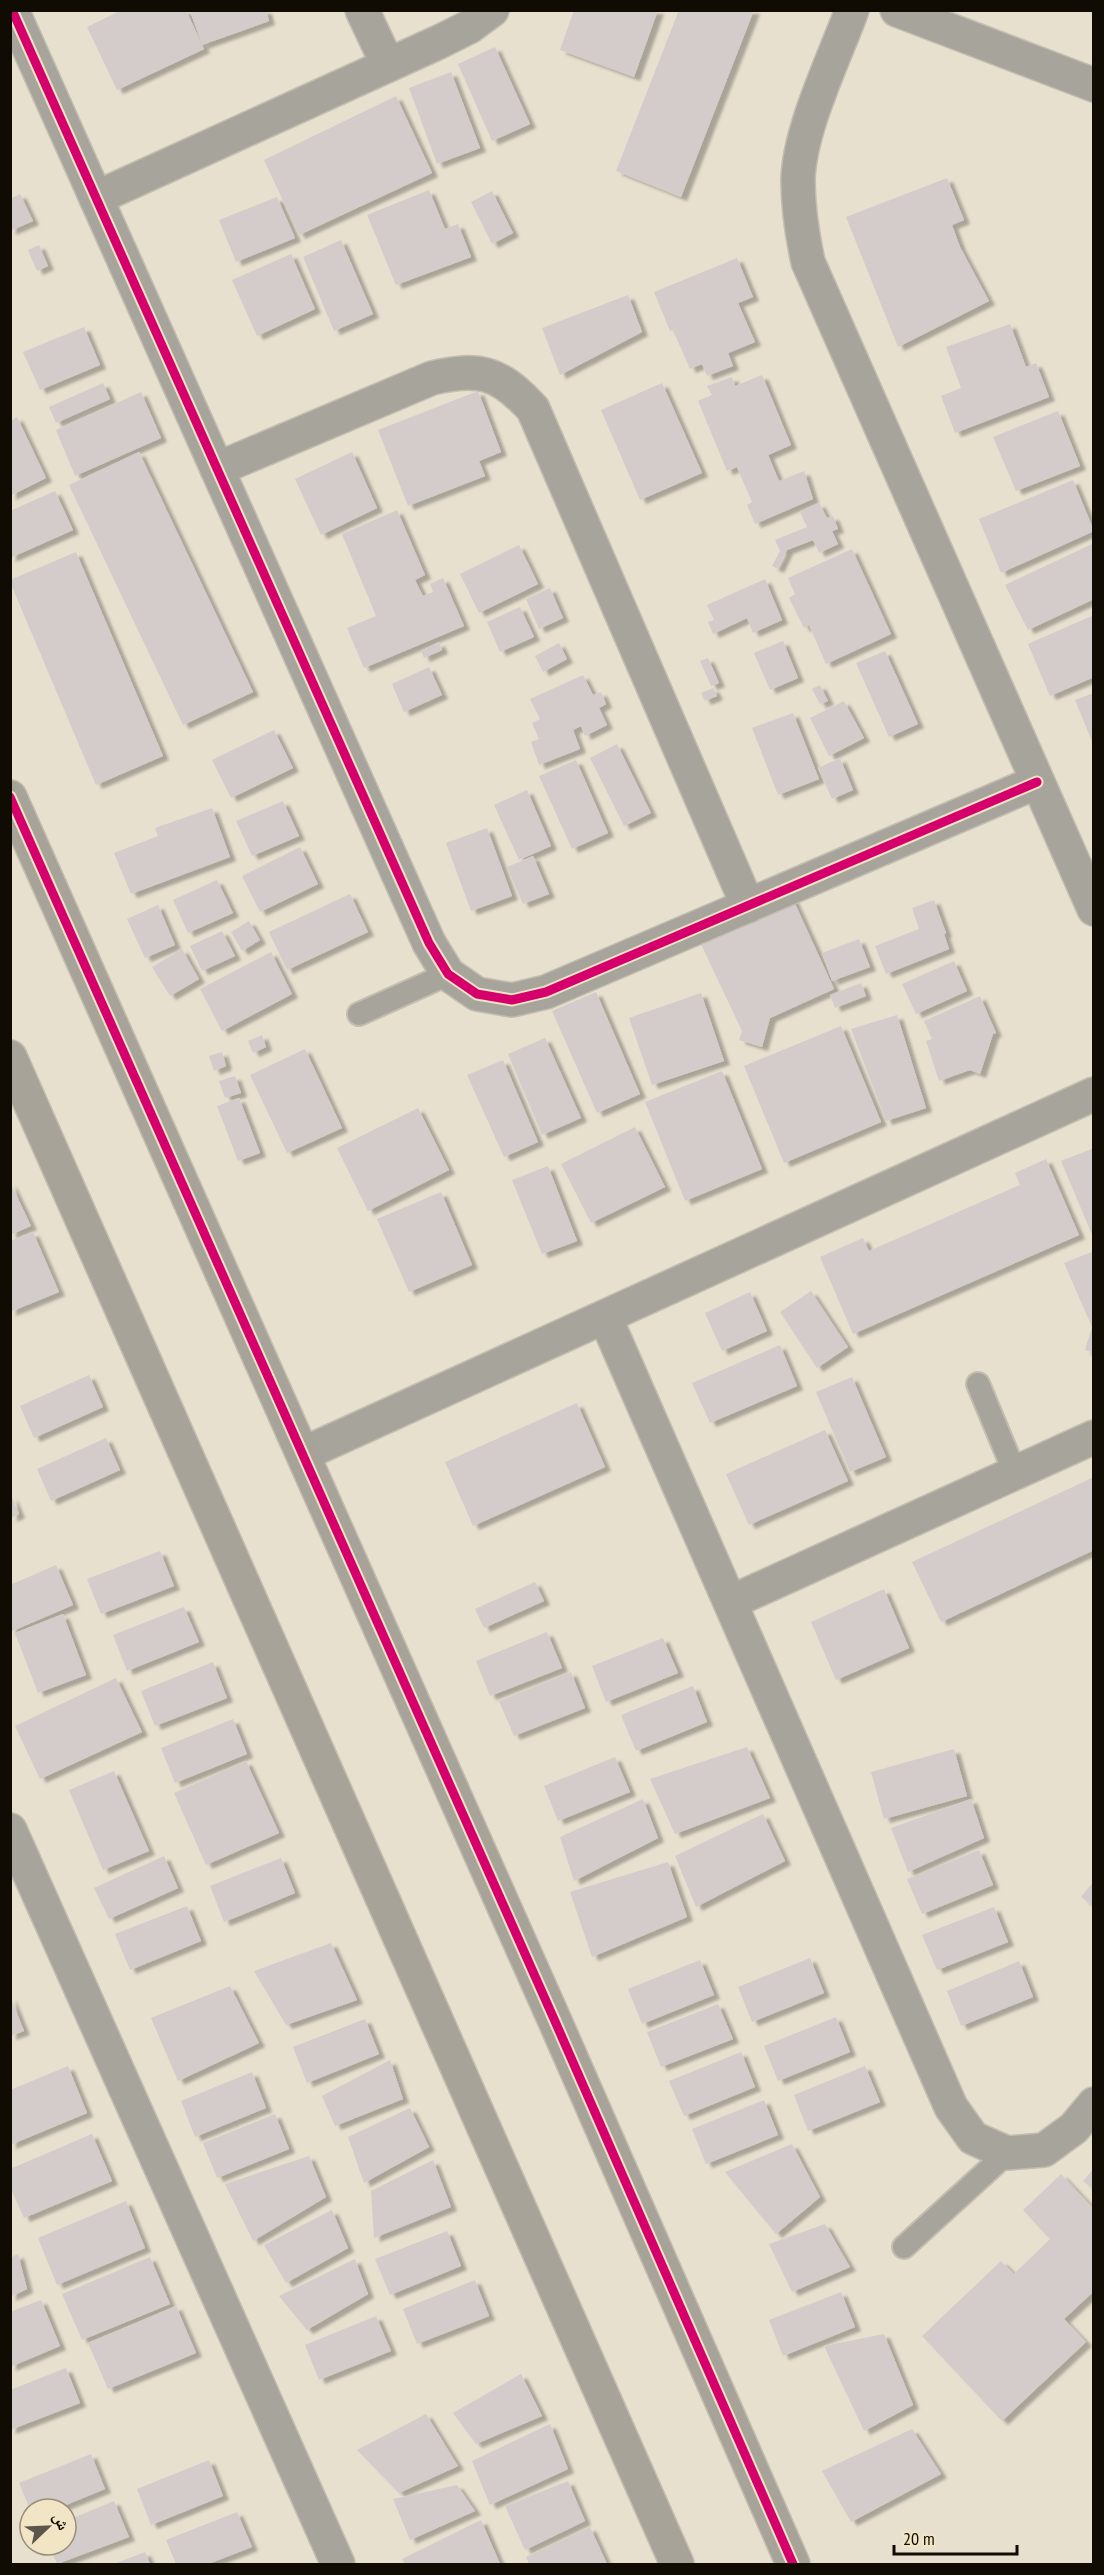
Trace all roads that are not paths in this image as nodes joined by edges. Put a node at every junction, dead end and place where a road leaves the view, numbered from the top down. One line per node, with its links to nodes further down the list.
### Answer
1 (12, 10): 8 (street)
2 (362, 10): 6 (street)
3 (492, 10): 6 (street)
4 (852, 10): 10 (street)
5 (897, 10): 7 (street)
6 (388, 65): 8 (street)
7 (1094, 85)
8 (96, 198): 9 (street)
9 (217, 469): 12 (street); 14 (street)
10 (1038, 782): 12 (street); 13 (street)
11 (10, 797): 21 (street)
12 (748, 906): 14 (street)
13 (1094, 909)
14 (448, 974): 15 (lane)
15 (359, 1014)
16 (10, 1057): 29 (street)
17 (1094, 1094): 18 (street)
18 (605, 1317): 21 (street); 23 (street)
19 (978, 1384): 22 (lane)
20 (1094, 1437): 22 (street)
21 (303, 1454): 30 (street)
22 (1016, 1473): 23 (street)
23 (730, 1602): 26 (street)
24 (10, 1830): 28 (street)
25 (1094, 2104): 26 (street)
26 (1007, 2153): 27 (lane)
27 (904, 2247)
28 (338, 2565)
29 (678, 2565)
30 (793, 2565)

